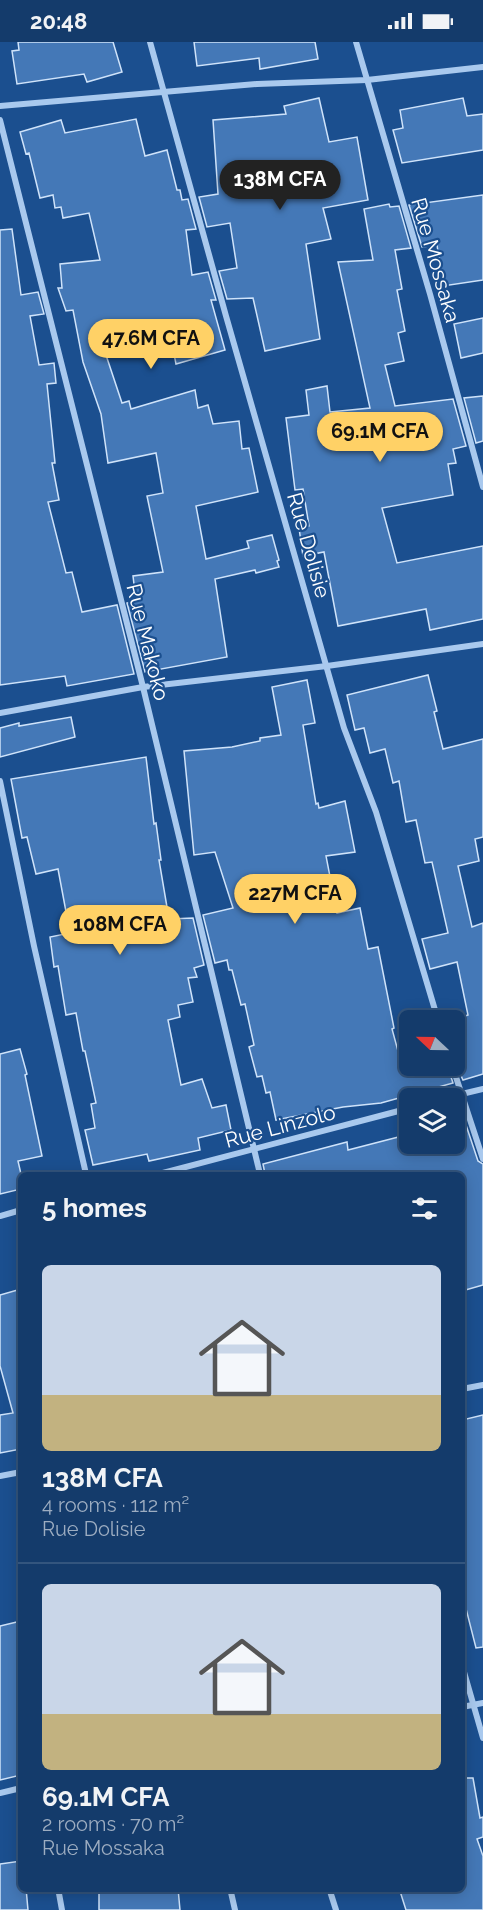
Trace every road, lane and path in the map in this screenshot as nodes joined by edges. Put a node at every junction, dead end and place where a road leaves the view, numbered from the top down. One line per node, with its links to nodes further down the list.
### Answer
1 (150, 42): 5 (street, Rue Dolisie)
2 (356, 42): 4 (street, Rue Mossaka)
3 (483, 67): 4 (street)
4 (367, 80): 5 (street); 8 (street, Rue Mossaka)
5 (164, 91): 6 (street); 10 (street, Rue Dolisie)
6 (0, 106)
7 (0, 120): 11 (street, Rue Makoko)
8 (483, 487)
9 (483, 644): 10 (street)
10 (327, 666): 11 (street); 14 (street, Rue Dolisie)
11 (143, 687): 12 (street); 19 (street, Rue Makoko)
12 (0, 713)
13 (0, 781): 21 (street)
14 (435, 1010)
15 (483, 1089): 16 (street)
16 (465, 1093)
17 (465, 1108): 20 (street)
18 (399, 1111): 19 (street, Rue Linzolo)
19 (254, 1149): 22 (street, Rue Linzolo); 23 (street, Rue Makoko)
20 (483, 1159)
21 (86, 1172)
22 (167, 1172)
23 (260, 1172)
24 (18, 1211): 25 (street)
25 (0, 1216)
26 (483, 1385): 27 (street)
27 (465, 1388)
28 (18, 1473): 29 (street)
29 (0, 1476)
30 (465, 1675): 32 (street)
31 (483, 1703): 32 (street)
32 (474, 1705): 33 (street); 34 (street)
33 (465, 1706)
34 (483, 1738)
35 (18, 1789): 36 (street)
36 (0, 1793)
37 (59, 1892): 40 (street)
38 (231, 1892): 41 (street)
39 (330, 1892): 42 (street)
40 (62, 1910)
41 (235, 1910)
42 (336, 1910)

